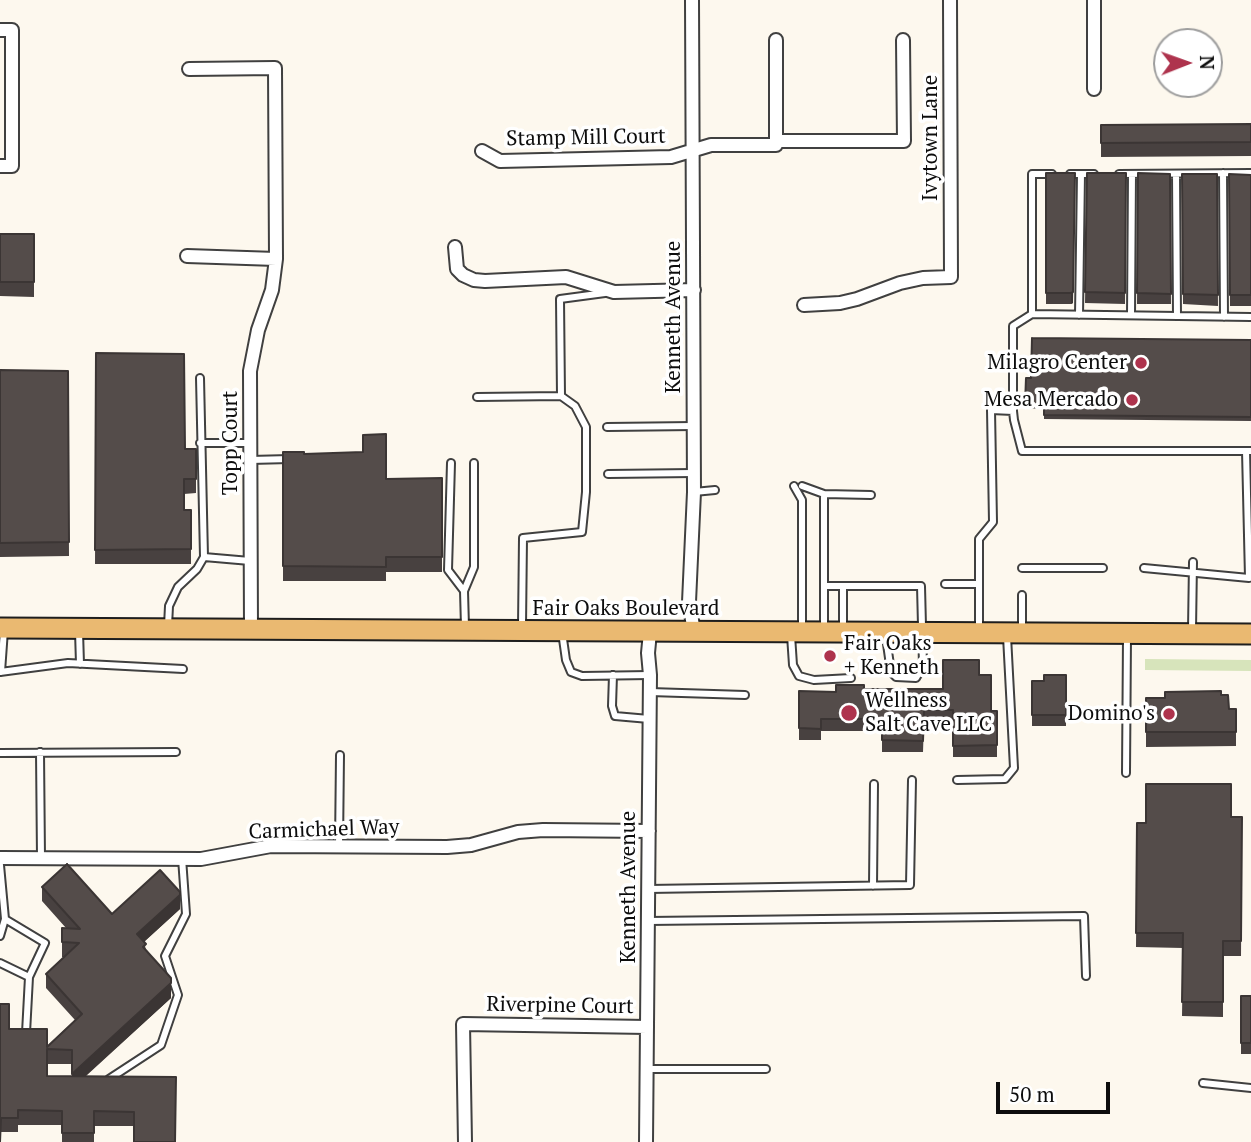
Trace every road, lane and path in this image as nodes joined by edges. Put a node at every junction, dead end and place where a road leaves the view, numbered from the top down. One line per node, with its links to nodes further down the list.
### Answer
1 (692, 0): 11 (street, Kenneth Avenue)
2 (950, 0): 23 (street, Ivytown Lane)
3 (1094, 0): 8 (street)
4 (0, 30): 12 (street)
5 (776, 40): 9 (street)
6 (903, 40): 9 (street, Stamp Mill Court)
7 (189, 69): 20 (street, Topp Court)
8 (1094, 89)
9 (776, 141): 11 (street, Stamp Mill Court)
10 (482, 151): 11 (street, Stamp Mill Court)
11 (693, 151): 21 (street, Kenneth Avenue)
12 (0, 166)
13 (1223, 173): 14 (lane); 17 (lane); 28 (lane)
14 (1251, 173)
15 (1081, 174): 16 (lane); 24 (lane); 25 (lane)
16 (1132, 174): 17 (lane); 26 (lane)
17 (1176, 174): 27 (lane)
18 (456, 247): 22 (street)
19 (187, 256): 20 (street)
20 (275, 259): 37 (street, Topp Court)
21 (694, 290): 22 (street); 34 (street, Kenneth Avenue)
22 (614, 292): 31 (lane)
23 (804, 304)
24 (1032, 314): 25 (lane); 33 (lane)
25 (1079, 315): 26 (lane)
26 (1131, 316): 27 (lane)
27 (1177, 316): 28 (lane)
28 (1224, 317): 29 (lane)
29 (1251, 317)
30 (200, 378): 36 (lane)
31 (561, 396): 32 (lane); 69 (lane)
32 (477, 397)
33 (1013, 411): 38 (lane); 59 (lane)
34 (694, 426): 35 (lane); 43 (street, Kenneth Avenue)
35 (607, 427)
36 (200, 443): 37 (lane); 51 (lane)
37 (250, 443): 40 (street, Topp Court)
38 (1249, 451): 57 (lane)
39 (302, 458): 40 (lane)
40 (250, 460): 52 (street, Topp Court)
41 (451, 463): 62 (lane)
42 (474, 463): 62 (lane)
43 (694, 473): 44 (lane); 48 (street, Kenneth Avenue)
44 (608, 474)
45 (794, 486): 73 (lane)
46 (802, 486): 49 (lane)
47 (715, 490): 48 (lane)
48 (694, 492): 72 (street, Kenneth Avenue)
49 (824, 494): 50 (lane); 60 (lane)
50 (870, 495)
51 (204, 557): 52 (lane); 66 (lane)
52 (250, 561): 68 (street, Topp Court)
53 (1193, 562): 57 (lane)
54 (1022, 568): 55 (lane)
55 (1103, 568)
56 (1144, 568): 57 (lane)
57 (1193, 571): 81 (lane)
58 (945, 584): 59 (lane)
59 (979, 584): 77 (lane)
60 (824, 586): 61 (lane); 74 (lane)
61 (843, 586): 74 (lane); 76 (lane)
62 (464, 591): 67 (lane)
63 (1022, 594): 78 (lane)
64 (2, 628): 65 (main road, Fair Oaks Boulevard); 84 (lane)
65 (79, 629): 66 (main road, Fair Oaks Boulevard); 82 (lane)
66 (168, 629): 68 (main road, Fair Oaks Boulevard)
67 (465, 629): 68 (main road, Fair Oaks Boulevard); 69 (main road, Fair Oaks Boulevard)
68 (250, 630)
69 (522, 632): 70 (main road, Fair Oaks Boulevard)
70 (562, 632): 71 (main road, Fair Oaks Boulevard); 85 (lane)
71 (650, 632): 72 (main road, Fair Oaks Boulevard); 86 (street, Kenneth Avenue)
72 (694, 632): 73 (main road, Fair Oaks Boulevard)
73 (796, 633): 74 (main road, Fair Oaks Boulevard); 87 (lane)
74 (833, 633): 75 (main road, Fair Oaks Boulevard)
75 (886, 634): 76 (main road, Fair Oaks Boulevard); 76 (lane)
76 (920, 634): 77 (main road, Fair Oaks Boulevard)
77 (979, 634): 78 (main road, Fair Oaks Boulevard)
78 (1014, 634): 80 (main road, Fair Oaks Boulevard); 96 (lane)
79 (1251, 634): 81 (main road, Fair Oaks Boulevard)
80 (1127, 635): 81 (main road, Fair Oaks Boulevard); 95 (lane)
81 (1192, 635)
82 (80, 664): 83 (lane); 84 (lane)
83 (183, 669)
84 (1, 672)
85 (613, 675): 86 (lane); 90 (lane)
86 (650, 675): 88 (street, Kenneth Avenue)
87 (851, 678)
88 (650, 692): 89 (lane); 90 (street, Kenneth Avenue)
89 (745, 695)
90 (649, 719): 99 (street, Kenneth Avenue)
91 (40, 752): 92 (lane); 93 (lane); 102 (lane)
92 (176, 752)
93 (0, 753)
94 (340, 755): 100 (lane)
95 (1126, 773)
96 (957, 779)
97 (912, 780): 105 (lane)
98 (874, 784): 105 (lane)
99 (649, 831): 100 (street, Carmichael Way); 106 (street, Kenneth Avenue)
100 (339, 846): 103 (street, Carmichael Way)
101 (0, 858): 102 (street, Carmichael Way)
102 (41, 858): 103 (street, Carmichael Way)
103 (182, 859): 117 (lane)
104 (0, 865): 107 (lane)
105 (873, 886): 106 (lane)
106 (648, 889): 108 (street, Kenneth Avenue)
107 (5, 919): 109 (lane); 112 (lane)
108 (648, 921): 111 (lane); 113 (street, Kenneth Avenue)
109 (0, 936)
110 (0, 963): 112 (lane)
111 (1086, 976)
112 (29, 977): 114 (lane)
113 (647, 1027): 115 (street, Kenneth Avenue); 120 (street, Riverpine Court)
114 (26, 1033)
115 (647, 1069): 116 (lane); 121 (street, Kenneth Avenue)
116 (766, 1069)
117 (109, 1079)
118 (1203, 1083): 119 (lane)
119 (1251, 1088)
120 (465, 1142)
121 (646, 1142)

